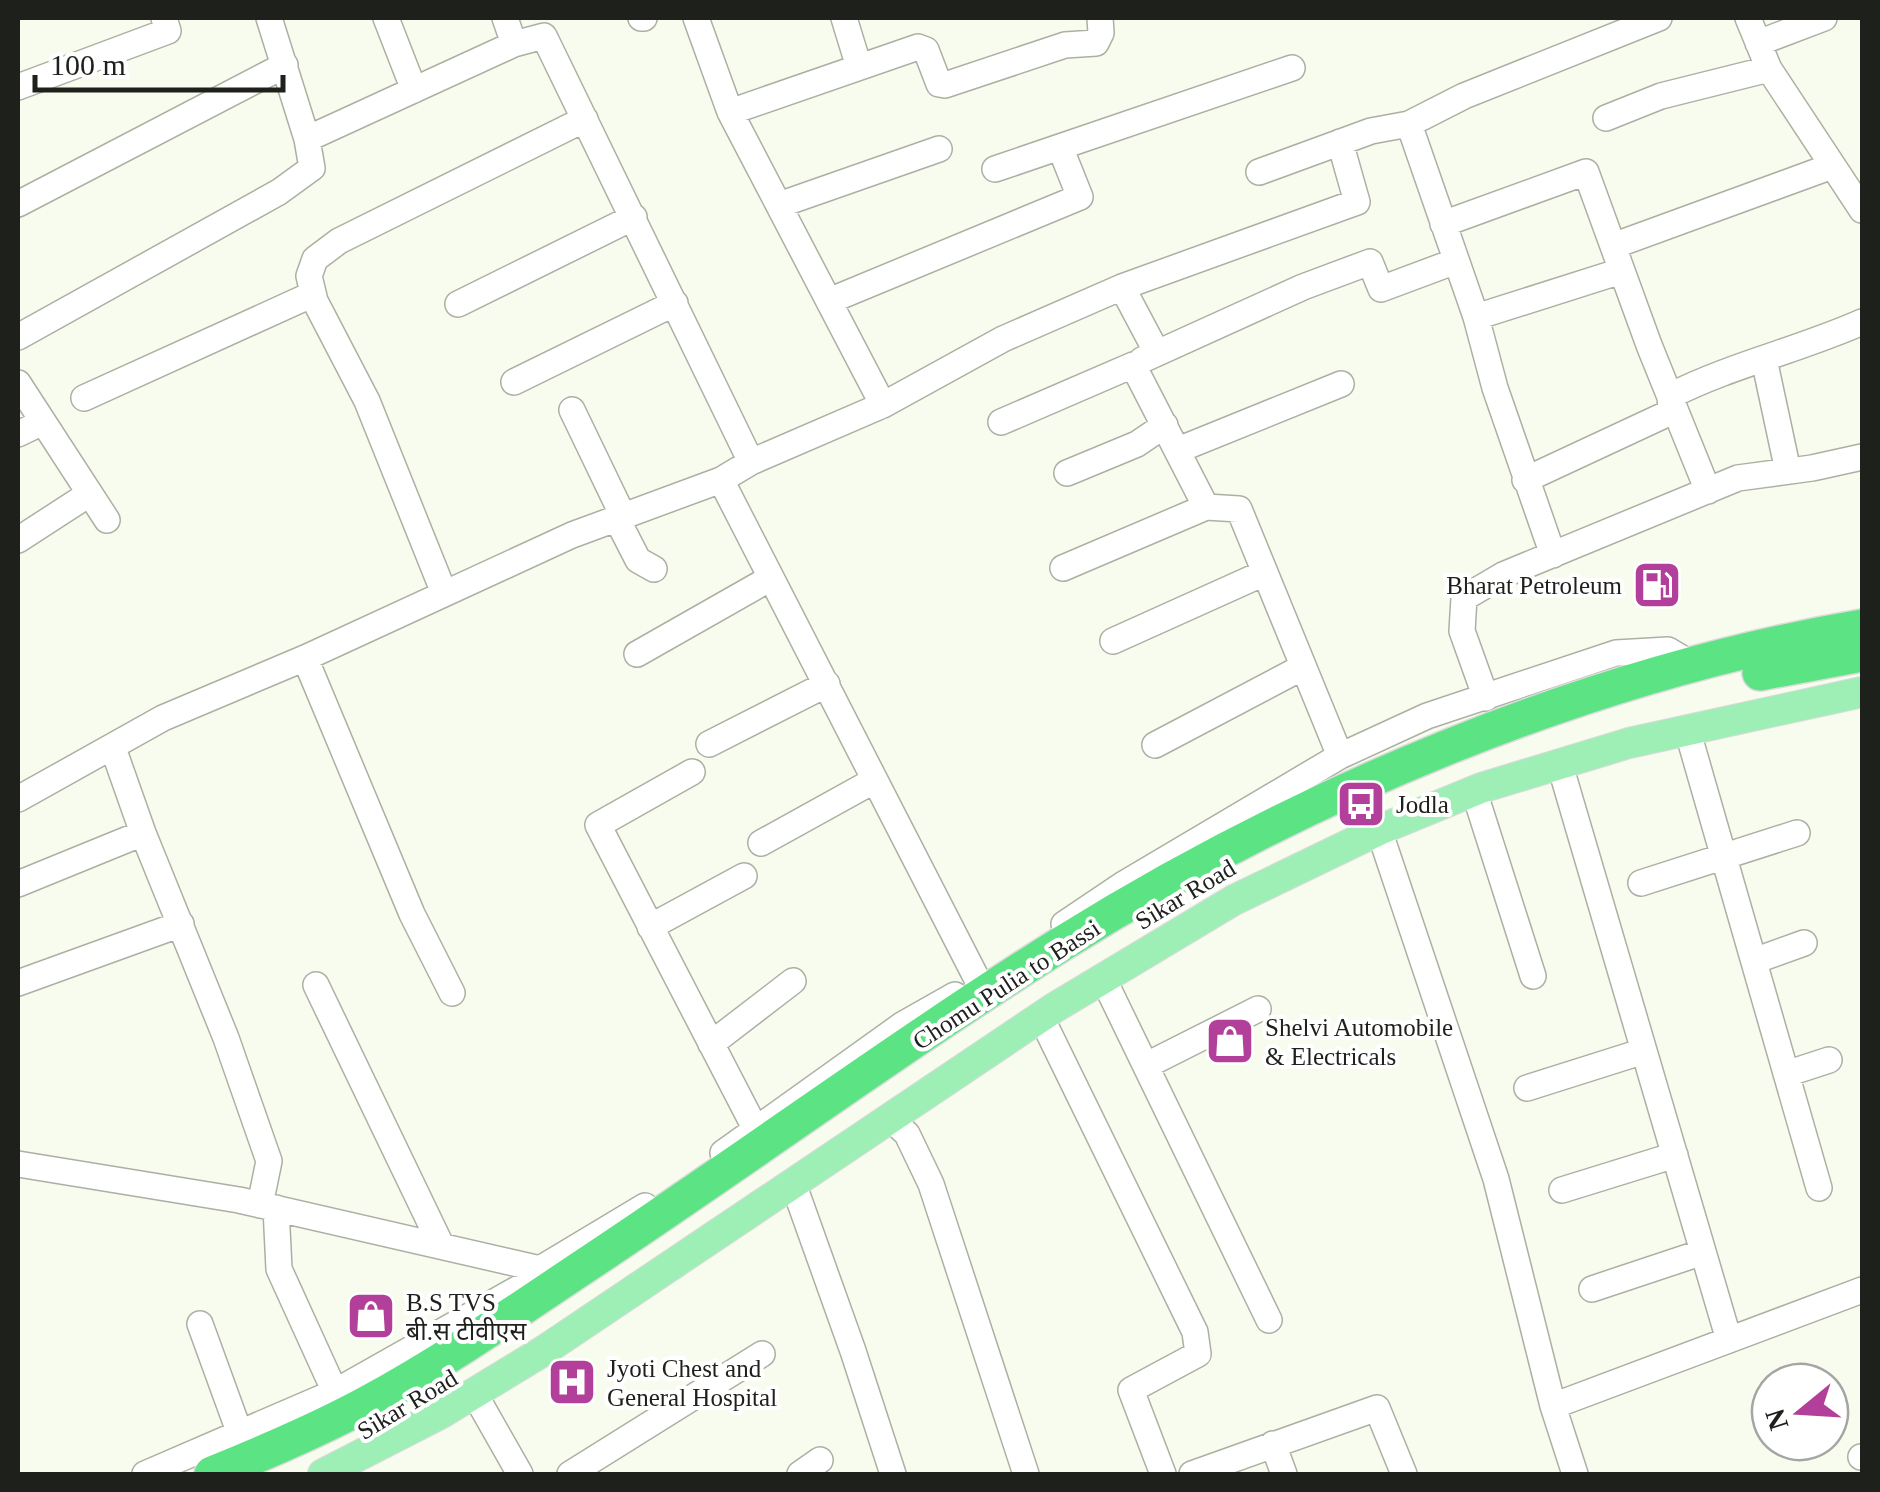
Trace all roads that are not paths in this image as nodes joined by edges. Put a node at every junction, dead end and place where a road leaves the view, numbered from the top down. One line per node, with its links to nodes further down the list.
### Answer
1 (164, 18): 17 (street)
2 (269, 18): 13 (street)
3 (386, 18): 18 (street)
4 (505, 18): 12 (street)
5 (696, 18): 19 (street)
6 (844, 18): 14 (street)
7 (1100, 18): 14 (street)
8 (1658, 18): 22 (street)
9 (1748, 18): 11 (street)
10 (1824, 18): 11 (street)
11 (1758, 43): 16 (street)
12 (514, 44): 18 (street); 21 (street)
13 (284, 64): 23 (street); 30 (street)
14 (859, 68): 19 (street)
15 (1292, 68): 25 (street)
16 (1769, 69): 20 (street); 27 (street)
17 (18, 87)
18 (414, 90): 23 (street)
19 (730, 112): 31 (street)
20 (1606, 118)
21 (585, 119): 33 (street); 38 (street)
22 (1409, 124): 24 (street); 34 (street)
23 (307, 139): 44 (street)
24 (1340, 142): 29 (street); 37 (street)
25 (1060, 147): 28 (street); 39 (street)
26 (939, 149): 31 (street)
27 (1832, 166): 32 (street); 35 (street)
28 (995, 170)
29 (1259, 172)
30 (18, 204)
31 (779, 205): 39 (street)
32 (1862, 210)
33 (634, 218): 40 (street); 41 (street)
34 (1443, 224): 35 (street); 36 (street)
35 (1617, 258): 42 (street); 51 (street)
36 (1456, 261): 42 (street); 45 (street)
37 (1122, 287): 45 (street); 53 (street)
38 (313, 294): 52 (street); 77 (street)
39 (829, 301): 53 (street)
40 (675, 303): 48 (street); 61 (street)
41 (458, 304)
42 (1476, 317): 65 (street)
43 (1862, 322): 46 (street)
44 (18, 336)
45 (1157, 353): 47 (street)
46 (1764, 360): 51 (street); 62 (street)
47 (1133, 365): 56 (street); 57 (street)
48 (514, 382)
49 (18, 383): 55 (street)
50 (1341, 384): 59 (street)
51 (1670, 396): 65 (street); 66 (street)
52 (84, 398)
53 (883, 404): 61 (street)
54 (572, 410): 69 (street)
55 (43, 422): 58 (street); 67 (street)
56 (1001, 422)
57 (1164, 425): 59 (street); 63 (street)
58 (18, 434)
59 (1178, 450): 68 (street)
60 (1862, 457): 62 (street)
61 (751, 462): 64 (street)
62 (1788, 471): 66 (street)
63 (1067, 473)
64 (721, 480): 69 (street); 76 (street)
65 (1525, 480): 72 (street)
66 (1708, 490): 72 (street)
67 (89, 494): 70 (street); 71 (street)
68 (1206, 506): 73 (street); 75 (street)
69 (620, 517): 74 (street); 77 (street)
70 (106, 520)
71 (18, 540)
72 (1553, 555): 89 (street)
73 (1064, 568)
74 (654, 569)
75 (1264, 573): 80 (street); 86 (street)
76 (769, 579): 82 (street); 87 (street)
77 (444, 593): 84 (street)
78 (1862, 614): 81 (main road)
79 (1862, 628): 81 (highway, Chomu Pulia to Bassi)
80 (1113, 641)
81 (1762, 649): 85 (highway, Chomu Pulia to Bassi)
82 (637, 654)
83 (1862, 654): 151 (highway, Sikar Road)
84 (305, 658): 93 (street); 118 (street)
85 (1695, 666): 89 (street); 150 (highway, Chomu Pulia to Bassi)
86 (1303, 667): 92 (street); 94 (street)
87 (827, 684): 91 (street); 97 (street)
88 (1862, 692): 90 (main road)
89 (1486, 698): 94 (street)
90 (1686, 728): 95 (main road); 104 (street)
91 (708, 744)
92 (1156, 746)
93 (113, 748): 99 (street); 101 (street)
94 (1340, 756): 116 (street)
95 (1560, 764): 98 (main road); 122 (street)
96 (692, 772): 109 (street)
97 (875, 780): 103 (street); 116 (street)
98 (1474, 792): 100 (main road); 112 (street)
99 (18, 799)
100 (1379, 830): 113 (main road); 146 (street)
101 (144, 833): 107 (street); 108 (street)
102 (1797, 833): 104 (street)
103 (761, 843)
104 (1724, 856): 106 (street); 111 (street)
105 (744, 876): 109 (street)
106 (1641, 883)
107 (18, 884)
108 (182, 924): 115 (street); 134 (street)
109 (650, 927): 121 (street)
110 (1804, 943): 111 (street)
111 (1754, 961): 125 (street)
112 (1533, 976)
113 (1103, 978): 120 (main road); 124 (street)
114 (794, 981): 121 (street)
115 (18, 982)
116 (978, 982): 128 (street)
117 (316, 986): 135 (street)
118 (452, 993)
119 (1258, 1009): 124 (street)
120 (1041, 1017): 127 (main road); 157 (street)
121 (711, 1044): 128 (street)
122 (1644, 1051): 126 (street); 129 (street)
123 (1829, 1060): 125 (street)
124 (1148, 1066): 140 (street)
125 (1786, 1074): 132 (street)
126 (1527, 1088)
127 (890, 1118): 131 (main road); 156 (street)
128 (755, 1128): 137 (street)
129 (1674, 1154): 133 (street); 136 (street)
130 (18, 1164): 134 (street)
131 (793, 1184): 145 (main road); 155 (street)
132 (1819, 1188)
133 (1562, 1190)
134 (268, 1206): 135 (street); 144 (street)
135 (442, 1244): 137 (street)
136 (1704, 1252): 138 (street); 142 (street)
137 (540, 1268): 144 (street)
138 (1592, 1288)
139 (1862, 1290): 142 (street)
140 (1269, 1320)
141 (200, 1324): 147 (street)
142 (1729, 1340): 146 (street)
143 (762, 1354): 154 (street)
144 (335, 1392): 147 (street)
145 (474, 1393): 152 (main road); 153 (street)
146 (1554, 1406): 161 (street)
147 (240, 1434): 149 (street)
148 (1273, 1444): 158 (street); 159 (street); 160 (street)
149 (145, 1474)
150 (212, 1474)
151 (272, 1474)
152 (323, 1474)
153 (520, 1474)
154 (570, 1474)
155 (893, 1474)
156 (1026, 1474)
157 (1163, 1474)
158 (1192, 1474)
159 (1284, 1474)
160 (1404, 1474)
161 (1574, 1474)

